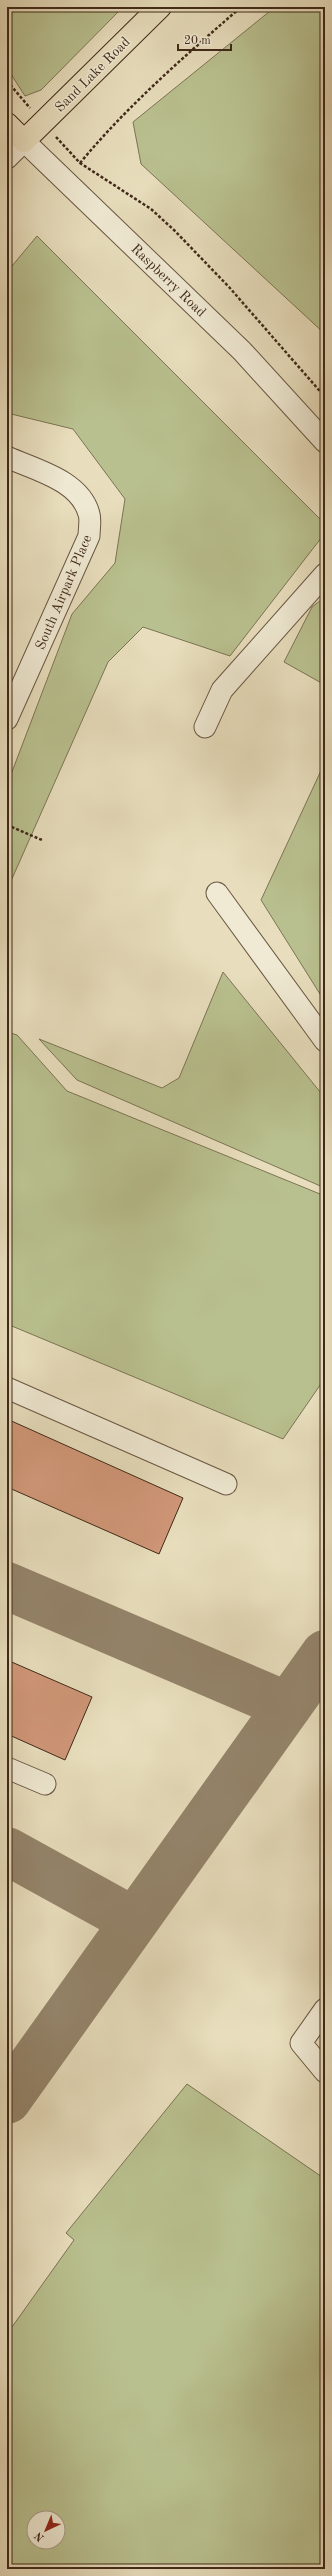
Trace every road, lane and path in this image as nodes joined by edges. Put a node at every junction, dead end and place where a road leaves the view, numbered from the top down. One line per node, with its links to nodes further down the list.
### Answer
1 (160, 7): 4 (main road, Sand Lake Road)
2 (241, 7): 6 (path)
3 (7, 124): 4 (main road, Raspberry Road)
4 (24, 141): 5 (street); 7 (street, Raspberry Road)
5 (7, 158)
6 (325, 397)
7 (325, 442)
8 (7, 457): 10 (street, South Airpark Place)
9 (325, 574): 11 (street)
10 (7, 719)
11 (205, 727)
12 (7, 825): 13 (path)
13 (42, 840)
14 (217, 892): 15 (street)
15 (325, 1041)
16 (7, 1388): 17 (street)
17 (226, 1484)
18 (7, 1768): 19 (street)
19 (45, 1784)
20 (325, 2009): 21 (street)
21 (325, 2072)

